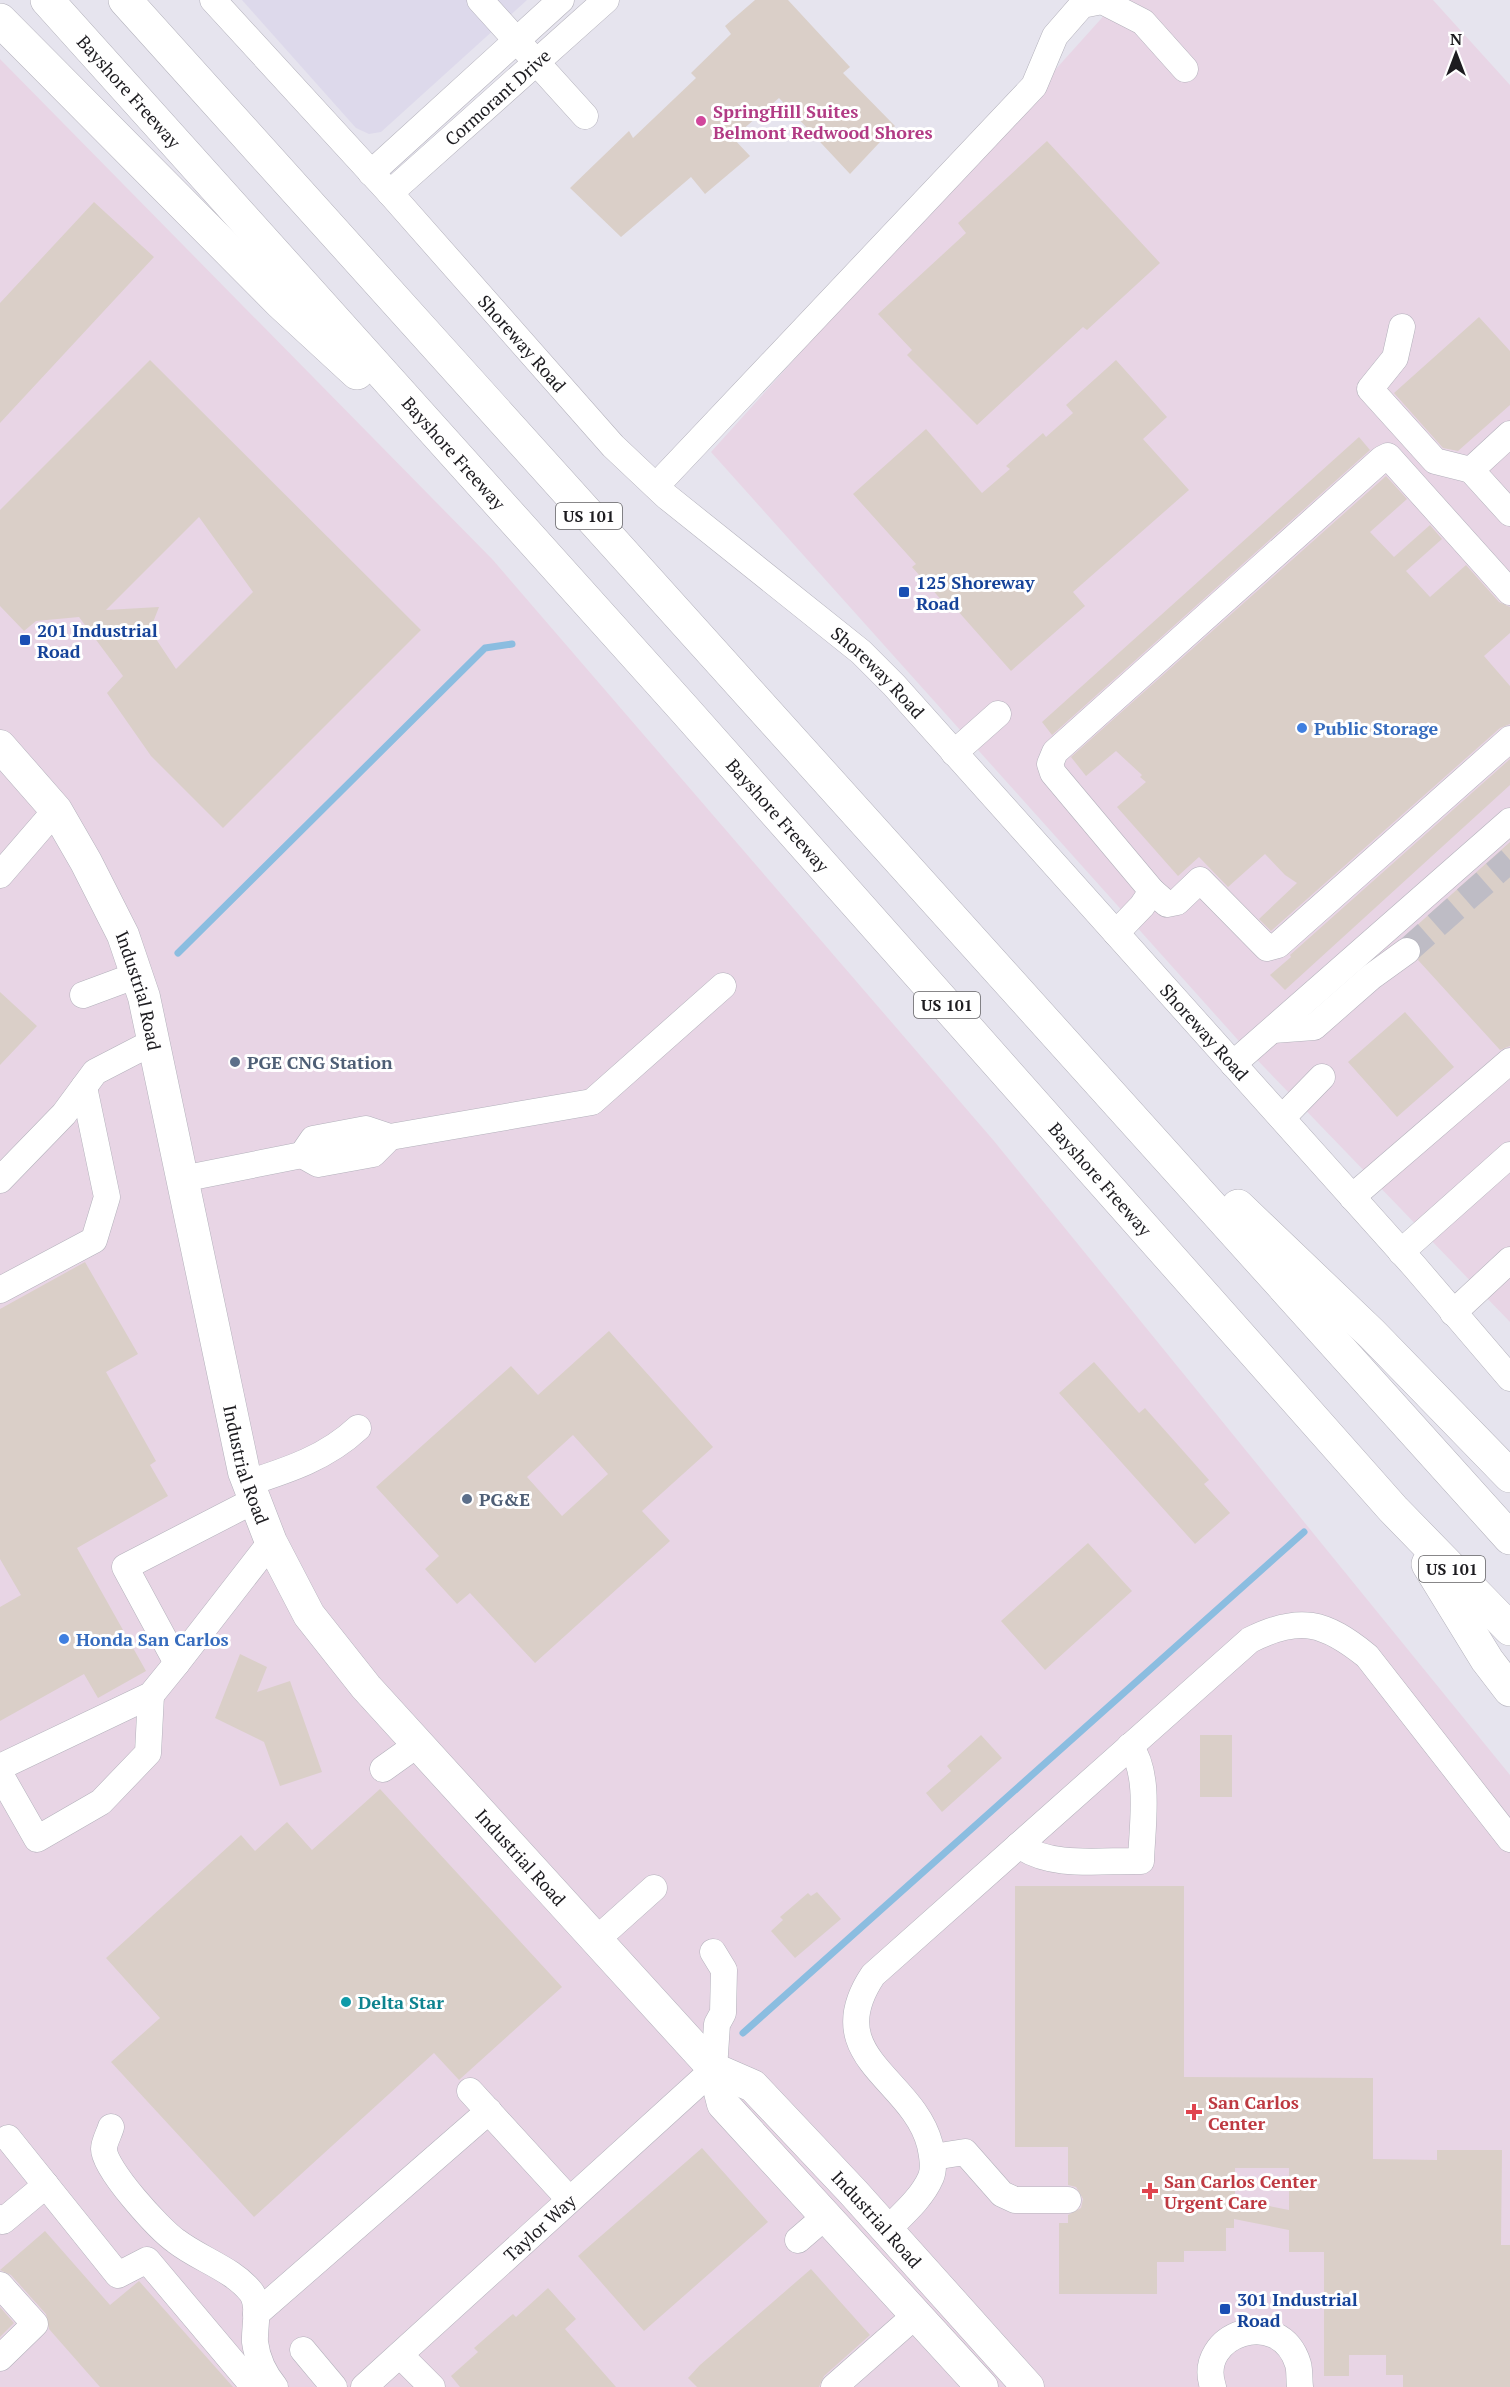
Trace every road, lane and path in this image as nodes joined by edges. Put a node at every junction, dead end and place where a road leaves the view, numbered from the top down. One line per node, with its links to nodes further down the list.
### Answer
1 (47, 0): 18 (highway, Bayshore Freeway / US 101)
2 (125, 0): 35 (highway, US 101)
3 (213, 0): 12 (street, Shoreway Road)
4 (480, 0): 8 (street)
5 (561, 0): 8 (street, Cormorant Drive)
6 (606, 0): 9 (street, Cormorant Drive)
7 (0, 20): 18 (highway)
8 (517, 40): 9 (street); 12 (street, Cormorant Drive)
9 (537, 62): 11 (street); 13 (street, Cormorant Drive)
10 (1185, 69): 17 (street)
11 (585, 116)
12 (371, 173): 13 (street, Shoreway Road)
13 (390, 193): 17 (street, Shoreway Road)
14 (1402, 327): 16 (street)
15 (1510, 434): 16 (street)
16 (1471, 470): 19 (street)
17 (656, 486): 24 (street, Shoreway Road)
18 (499, 503): 54 (highway, Bayshore Freeway / US 101)
19 (1510, 513)
20 (1510, 592): 28 (street)
21 (998, 714): 24 (street)
22 (1510, 739): 28 (street)
23 (0, 746): 25 (main road, Industrial Road)
24 (954, 753): 29 (street, Shoreway Road)
25 (56, 810): 27 (street); 31 (main road, Industrial Road)
26 (1510, 821): 34 (street)
27 (0, 875)
28 (1152, 891): 29 (street)
29 (1116, 933): 38 (street, Shoreway Road)
30 (1407, 951): 34 (street)
31 (136, 975): 33 (street); 36 (main road, Industrial Road)
32 (723, 986): 43 (street)
33 (83, 994)
34 (1273, 1030): 38 (street)
35 (1054, 1032): 52 (highway); 55 (highway, US 101)
36 (153, 1042): 40 (street); 43 (main road, Industrial Road)
37 (1510, 1061): 45 (street)
38 (1233, 1064): 41 (street, Shoreway Road)
39 (1322, 1077): 41 (street)
40 (84, 1087): 44 (street); 48 (street)
41 (1282, 1118): 45 (street, Shoreway Road)
42 (1510, 1155): 46 (street)
43 (182, 1179): 53 (main road, Industrial Road)
44 (0, 1180)
45 (1352, 1197): 46 (street, Shoreway Road)
46 (1401, 1252): 49 (street, Shoreway Road)
47 (1509, 1263): 49 (street)
48 (0, 1290)
49 (1453, 1313): 50 (street, Shoreway Road)
50 (1510, 1377)
51 (358, 1428): 53 (street)
52 (1510, 1476)
53 (250, 1492): 56 (main road, Industrial Road); 58 (street)
54 (1393, 1509): 57 (highway, Bayshore Freeway / US 101); 59 (highway)
55 (1510, 1538)
56 (271, 1542): 58 (street); 61 (main road, Industrial Road)
57 (1510, 1629)
58 (177, 1663): 60 (street)
59 (1510, 1690)
60 (151, 1695): 63 (street); 65 (street)
61 (418, 1744): 64 (street); 69 (main road, Industrial Road)
62 (1130, 1746): 66 (street); 67 (street); 67 (street)
63 (0, 1767)
64 (383, 1769)
65 (0, 1774)
66 (1510, 1839)
67 (1019, 1845): 76 (street)
68 (654, 1888): 69 (street)
69 (596, 1940): 71 (main road, Industrial Road)
70 (713, 1952): 71 (street)
71 (714, 2069): 78 (street, Taylor Way); 80 (main road, Industrial Road); 82 (main road, Industrial Road)
72 (470, 2091): 73 (street)
73 (489, 2111): 78 (street); 85 (street)
74 (111, 2127): 85 (street)
75 (8, 2138): 77 (street)
76 (933, 2157): 79 (street); 82 (street)
77 (46, 2185): 81 (street); 91 (street)
78 (568, 2199): 88 (street, Taylor Way)
79 (1068, 2200)
80 (827, 2215): 83 (street); 86 (main road, Industrial Road)
81 (0, 2218)
82 (887, 2230): 98 (main road, Industrial Road)
83 (798, 2240)
84 (0, 2285): 89 (street)
85 (256, 2314): 92 (street)
86 (917, 2314): 96 (street); 97 (main road, Industrial Road)
87 (303, 2350): 93 (street)
88 (400, 2355): 94 (street, Taylor Way); 95 (street)
89 (0, 2358)
90 (1303, 2386): 99 (street)
91 (254, 2387)
92 (275, 2387)
93 (334, 2387)
94 (364, 2387)
95 (432, 2387)
96 (834, 2387)
97 (982, 2387)
98 (1028, 2387)
99 (1213, 2387)

